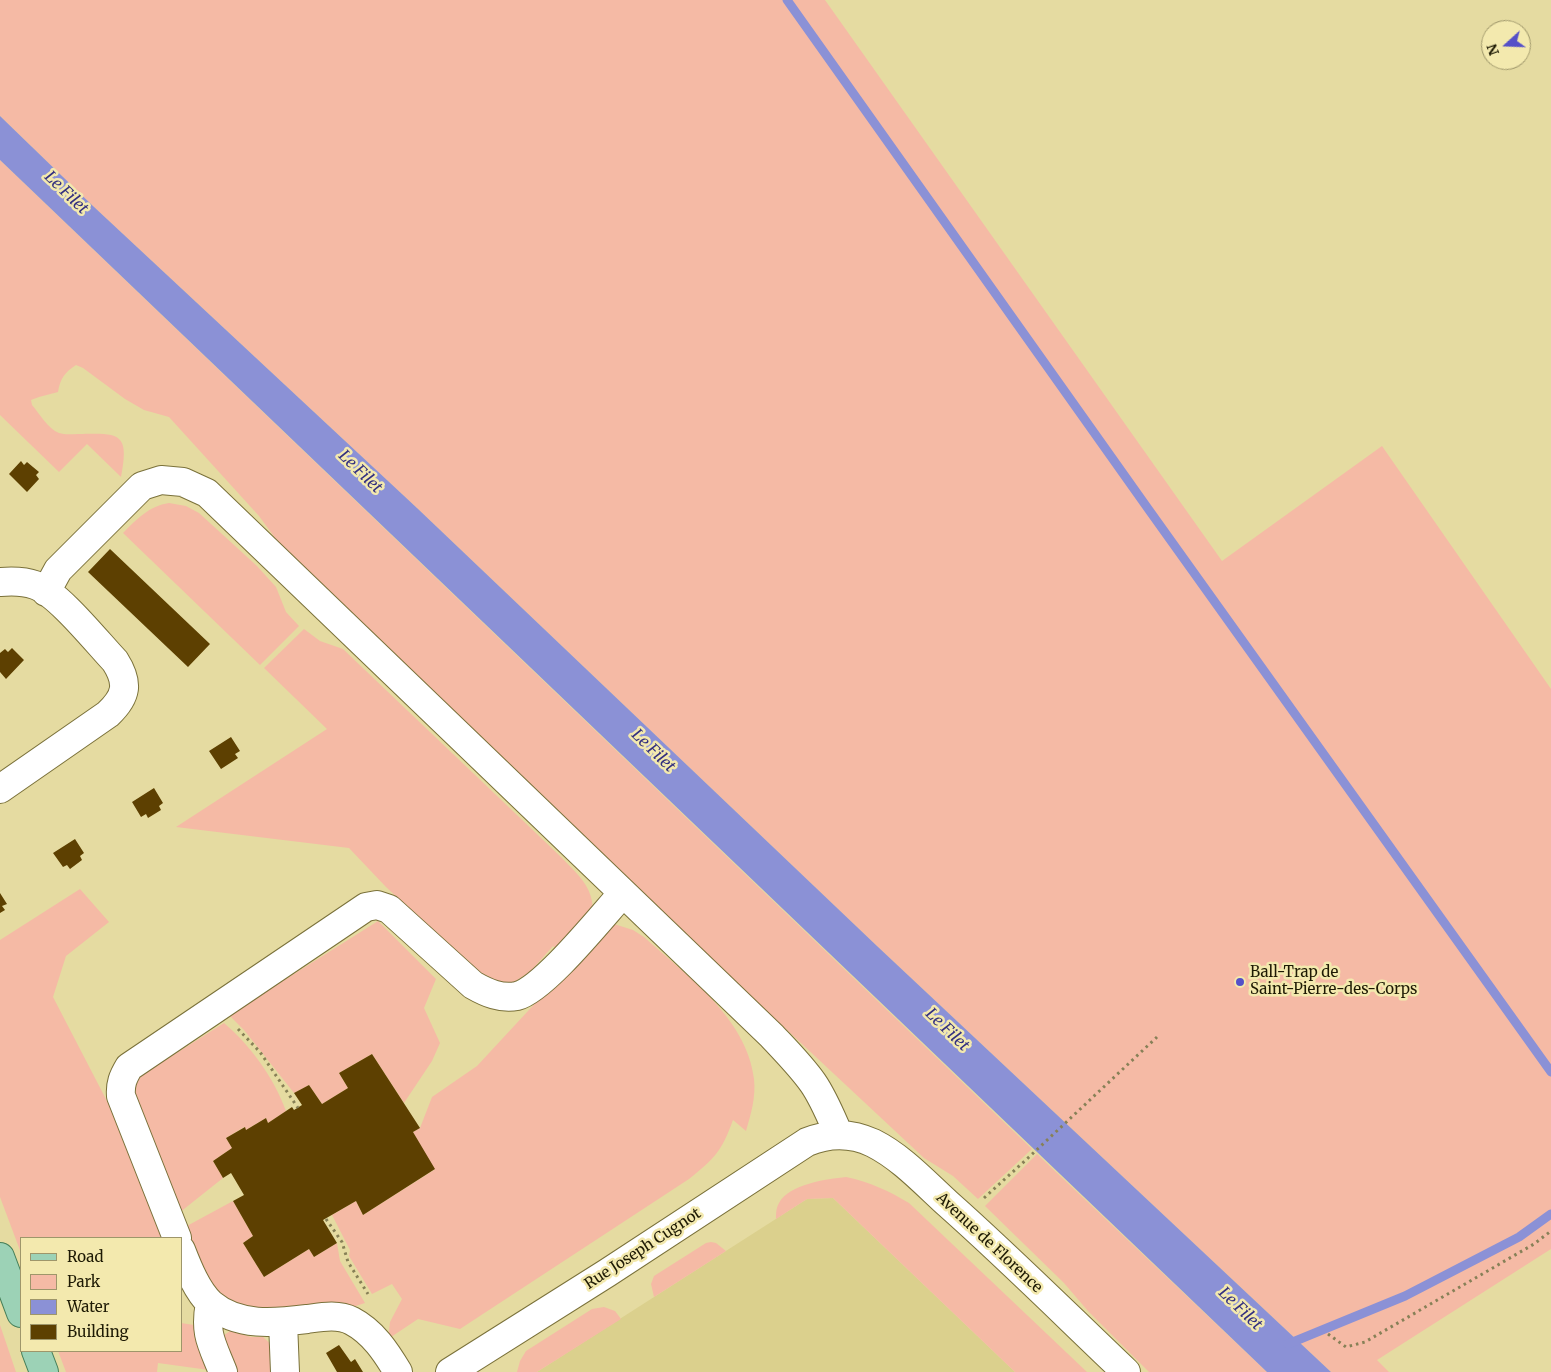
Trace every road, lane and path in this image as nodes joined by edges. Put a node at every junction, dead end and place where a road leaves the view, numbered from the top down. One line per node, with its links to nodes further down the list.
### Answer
1 (0, 582): 2 (street)
2 (46, 592): 3 (street); 4 (street)
3 (0, 789)
4 (623, 893): 5 (street); 8 (street)
5 (215, 1009): 7 (path); 12 (street)
6 (1157, 1037): 9 (path)
7 (298, 1108)
8 (839, 1135): 9 (street, Avenue de Florence); 25 (street, Rue Joseph Cugnot)
9 (963, 1217): 26 (street, Avenue de Florence)
10 (326, 1219): 18 (path)
11 (1551, 1231): 19 (path)
12 (176, 1237)
13 (182, 1252): 15 (street)
14 (0, 1257): 16 (main road)
15 (210, 1303): 17 (street); 22 (street)
16 (20, 1310)
17 (283, 1322): 18 (street); 23 (street)
18 (369, 1333): 24 (street)
19 (1328, 1334)
20 (36, 1352): 21 (main road)
21 (44, 1372)
22 (223, 1372)
23 (285, 1372)
24 (398, 1372)
25 (450, 1372)
26 (1126, 1372)

